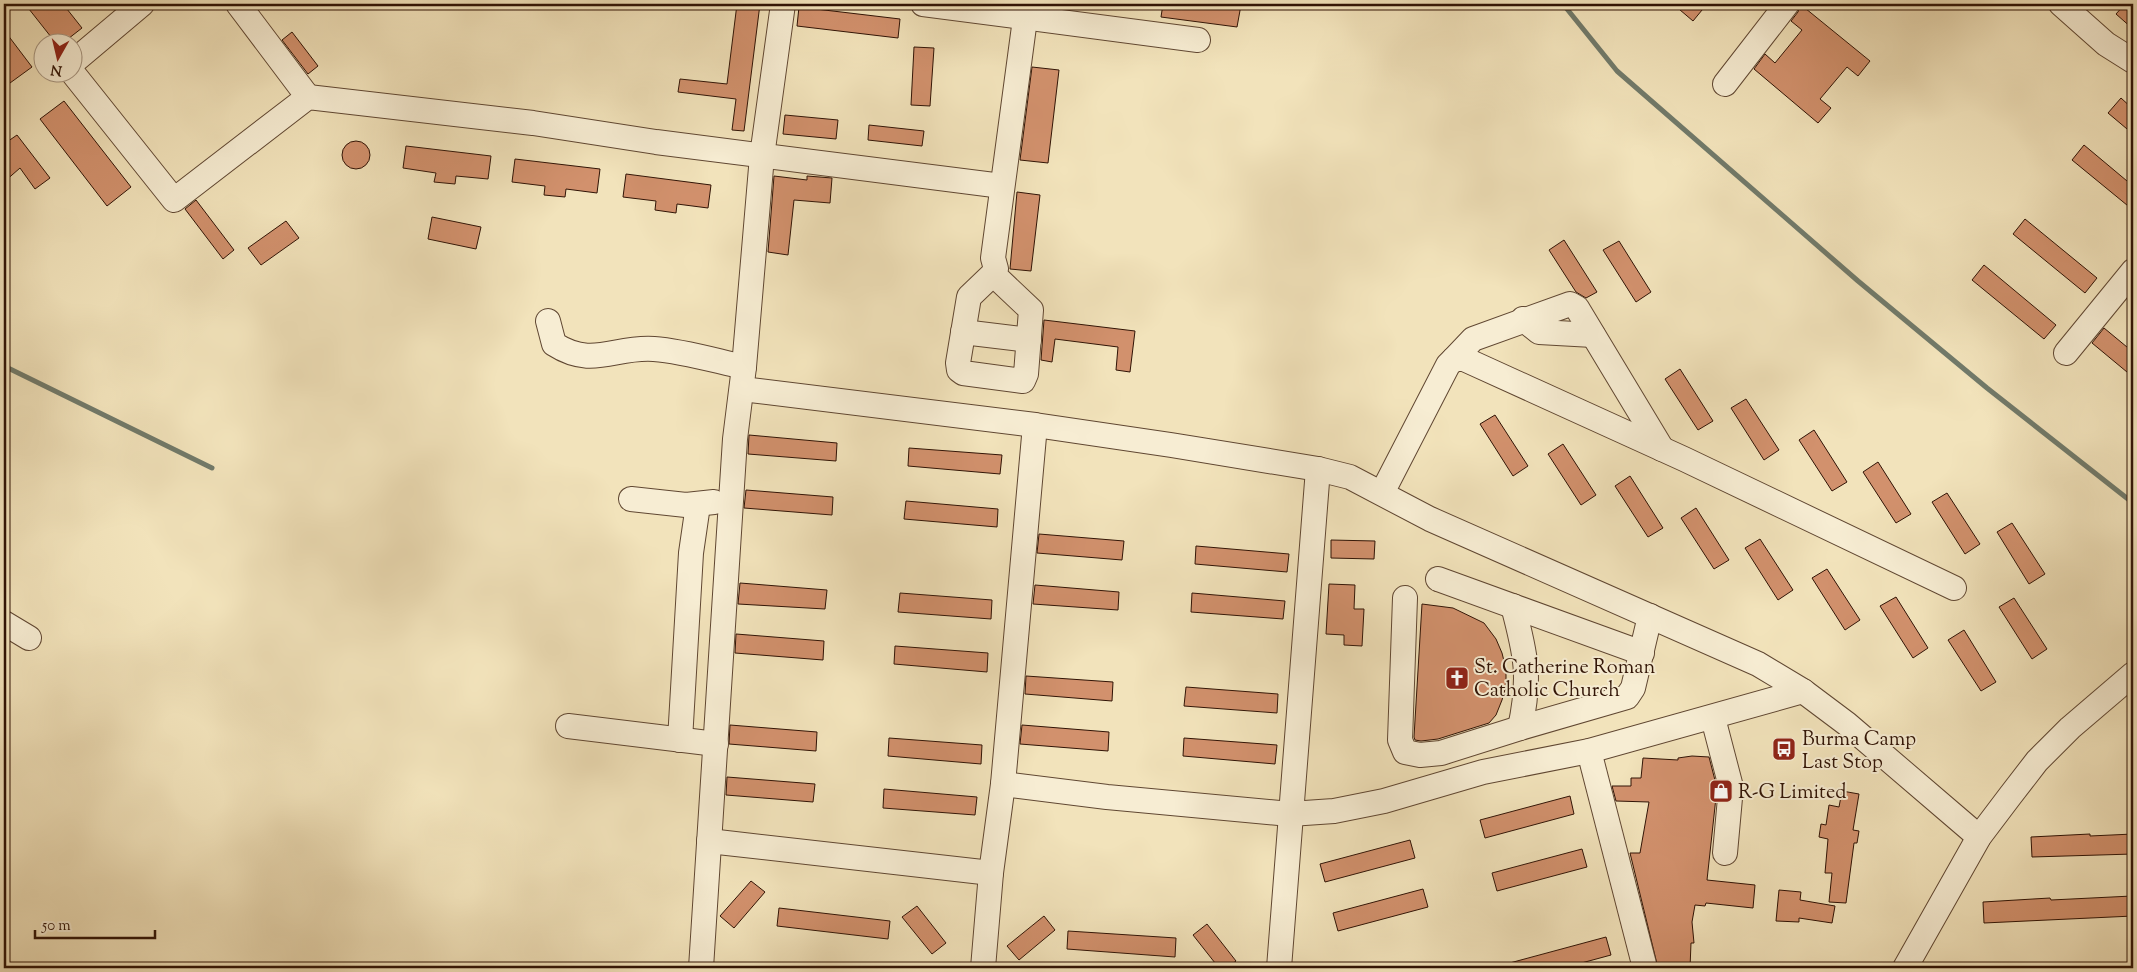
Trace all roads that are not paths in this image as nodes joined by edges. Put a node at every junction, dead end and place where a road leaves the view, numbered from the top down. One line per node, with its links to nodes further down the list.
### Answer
1 (142, 4): 9 (street)
2 (238, 4): 13 (street)
3 (783, 4): 14 (street)
4 (923, 4): 7 (street)
5 (1787, 4): 12 (street)
6 (2061, 4): 10 (street)
7 (1025, 11): 8 (street); 15 (street)
8 (1198, 40)
9 (82, 55)
10 (2133, 61)
11 (80, 82): 13 (street)
12 (1725, 84)
13 (308, 97): 14 (street)
14 (762, 156): 15 (street); 23 (street)
15 (1002, 186): 17 (street)
16 (2133, 271): 21 (street)
17 (993, 274): 19 (street); 20 (street)
18 (548, 320): 23 (street)
19 (963, 332): 20 (street); 20 (street)
20 (1029, 340)
21 (2066, 353)
22 (1454, 359): 24 (street); 25 (street); 29 (street)
23 (743, 378): 26 (street); 31 (street)
24 (1631, 398): 25 (street); 27 (street)
25 (1607, 424): 27 (street)
26 (1035, 425): 28 (street); 49 (street)
27 (1662, 449): 34 (street)
28 (1318, 469): 29 (street); 50 (street)
29 (1382, 493): 37 (street)
30 (631, 499): 32 (street)
31 (730, 500): 32 (street); 47 (street)
32 (698, 505): 46 (street)
33 (1438, 579): 36 (street)
34 (1954, 588)
35 (1405, 598): 45 (street)
36 (1513, 606): 40 (street); 45 (street)
37 (1650, 616): 40 (street); 42 (street)
38 (4, 624): 39 (street)
39 (29, 638)
40 (1642, 653): 45 (street)
41 (2133, 674): 51 (street)
42 (1803, 691): 43 (street); 51 (street)
43 (1713, 718): 48 (street); 53 (street)
44 (568, 726): 46 (street)
45 (1520, 728)
46 (680, 740): 47 (street)
47 (716, 744): 52 (street)
48 (1589, 751): 50 (street); 58 (street)
49 (1003, 784): 50 (street); 54 (street)
50 (1290, 814): 57 (street)
51 (1979, 837): 59 (street)
52 (710, 841): 54 (street); 55 (street)
53 (1725, 853)
54 (991, 873): 56 (street)
55 (701, 968)
56 (983, 968)
57 (1279, 968)
58 (1644, 968)
59 (1905, 968)

